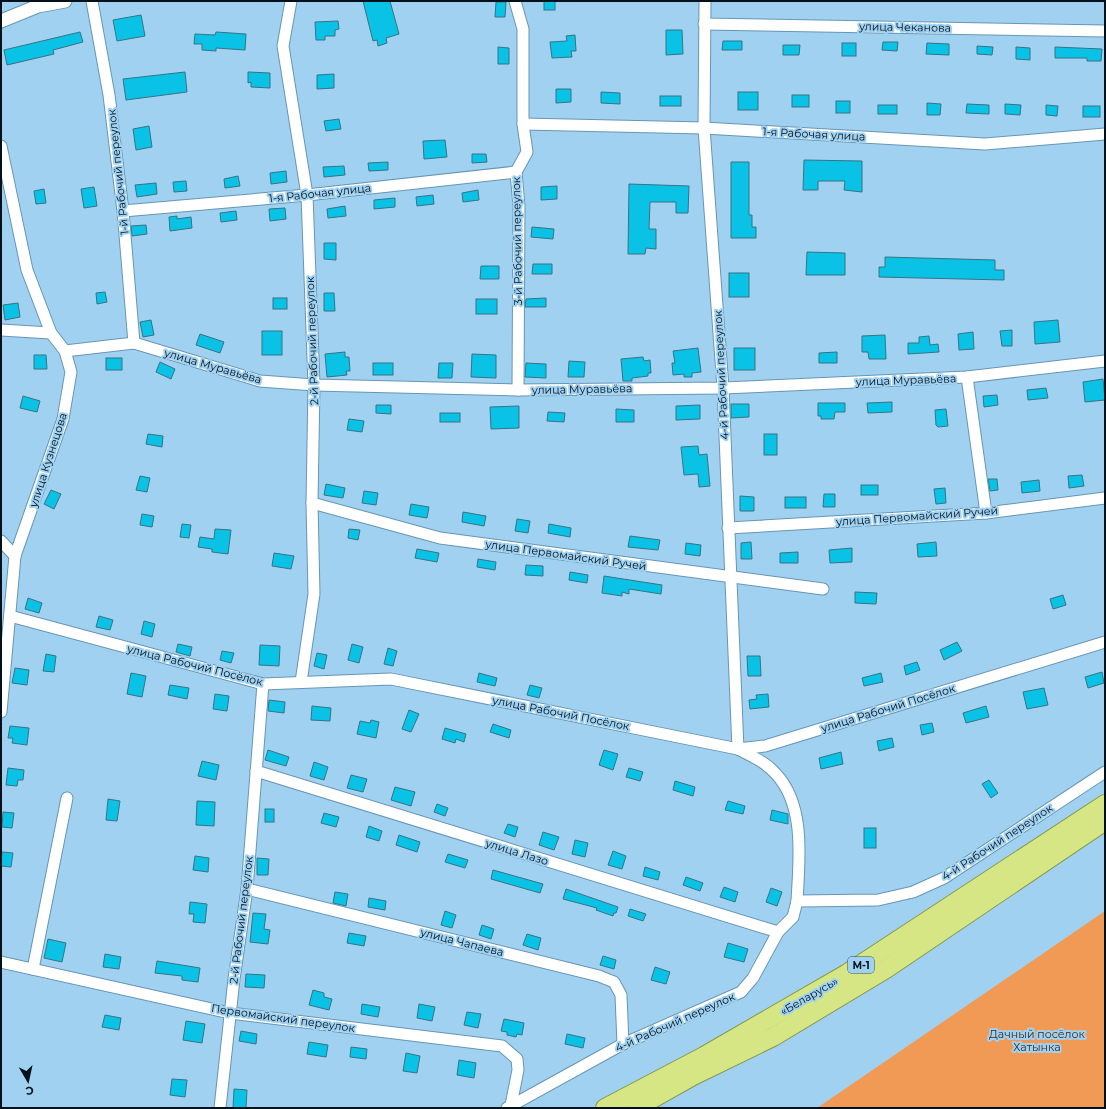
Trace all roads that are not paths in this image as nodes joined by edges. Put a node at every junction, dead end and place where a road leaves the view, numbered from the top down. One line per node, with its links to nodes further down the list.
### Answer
1 (65, 1): 6 (street)
2 (92, 1): 15 (street, 1-й Рабочий переулок)
3 (291, 1): 14 (street, 2-й Рабочий переулок)
4 (515, 1): 9 (street, 3-й Рабочий переулок)
5 (705, 1): 7 (street, 4-й Рабочий переулок)
6 (1, 21)
7 (704, 24): 8 (street, улица Чеканова); 10 (street, 4-й Рабочий переулок)
8 (1105, 31)
9 (523, 124): 10 (street, 1-я Рабочая улица); 13 (street, 3-й Рабочий переулок)
10 (704, 128): 11 (street, 1-я Рабочая улица); 23 (street, 4-й Рабочий переулок)
11 (1105, 134)
12 (1, 146): 17 (street, улица Кузнецова)
13 (516, 172): 14 (street, 1-я Рабочая улица); 24 (street, 3-й Рабочий переулок)
14 (307, 195): 15 (street, 1-я Рабочая улица); 22 (street, 2-й Рабочий переулок)
15 (123, 211): 18 (street, 1-й Рабочий переулок)
16 (1, 330): 17 (street)
17 (51, 333): 19 (street, улица Кузнецова)
18 (134, 343): 19 (street, улица Муравьёва); 22 (street, улица Муравьёва)
19 (65, 351): 30 (street, улица Кузнецова)
20 (1105, 361): 21 (street, улица Муравьёва)
21 (968, 377): 23 (street, улица Муравьёва); 27 (street)
22 (314, 385): 24 (street, улица Муравьёва); 26 (street, 2-й Рабочий переулок)
23 (723, 388): 24 (street, улица Муравьёва); 28 (street, 4-й Рабочий переулок)
24 (518, 390)
25 (1105, 498): 27 (street, улица Первомайский Ручей)
26 (312, 503): 31 (street, улица Первомайский Ручей); 35 (street, 2-й Рабочий переулок)
27 (986, 513): 28 (street, улица Первомайский Ручей)
28 (728, 528): 31 (street, 4-й Рабочий переулок)
29 (1, 541): 30 (street)
30 (15, 556): 33 (street, улица Кузнецова)
31 (731, 578): 32 (street, улица Первомайский Ручей); 38 (street, 4-й Рабочий переулок)
32 (823, 589)
33 (10, 616): 36 (street, улица Рабочий Посёлок); 37 (street, улица Кузнецова)
34 (1105, 642): 38 (street, улица Рабочий Посёлок)
35 (301, 682): 36 (street, улица Рабочий Посёлок); 38 (street, улица Рабочий Посёлок)
36 (263, 684): 39 (street, 2-й Рабочий переулок)
37 (1, 712)
38 (738, 749): 45 (street)
39 (256, 771): 44 (street, 2-й Рабочий переулок); 46 (street, улица Лазо)
40 (1105, 772): 45 (street, 4-й Рабочий переулок)
41 (67, 798): 48 (street)
42 (1105, 804): 53 (highway, «Беларусь» / М-1)
43 (1105, 821): 54 (highway, «Беларусь» / М-1)
44 (247, 889): 49 (street, 2-й Рабочий переулок); 50 (street, улица Чапаева)
45 (797, 901): 46 (street, 4-й Рабочий переулок)
46 (778, 932): 50 (street, 4-й Рабочий переулок)
47 (1, 962): 48 (street, Первомайский переулок)
48 (33, 969): 49 (street, Первомайский переулок)
49 (230, 1013): 51 (street, Первомайский переулок); 52 (street, 2-й Рабочий переулок)
50 (623, 1044): 51 (street, 4-й Рабочий переулок)
51 (509, 1107)
52 (220, 1108)
53 (605, 1108)
54 (636, 1108)

